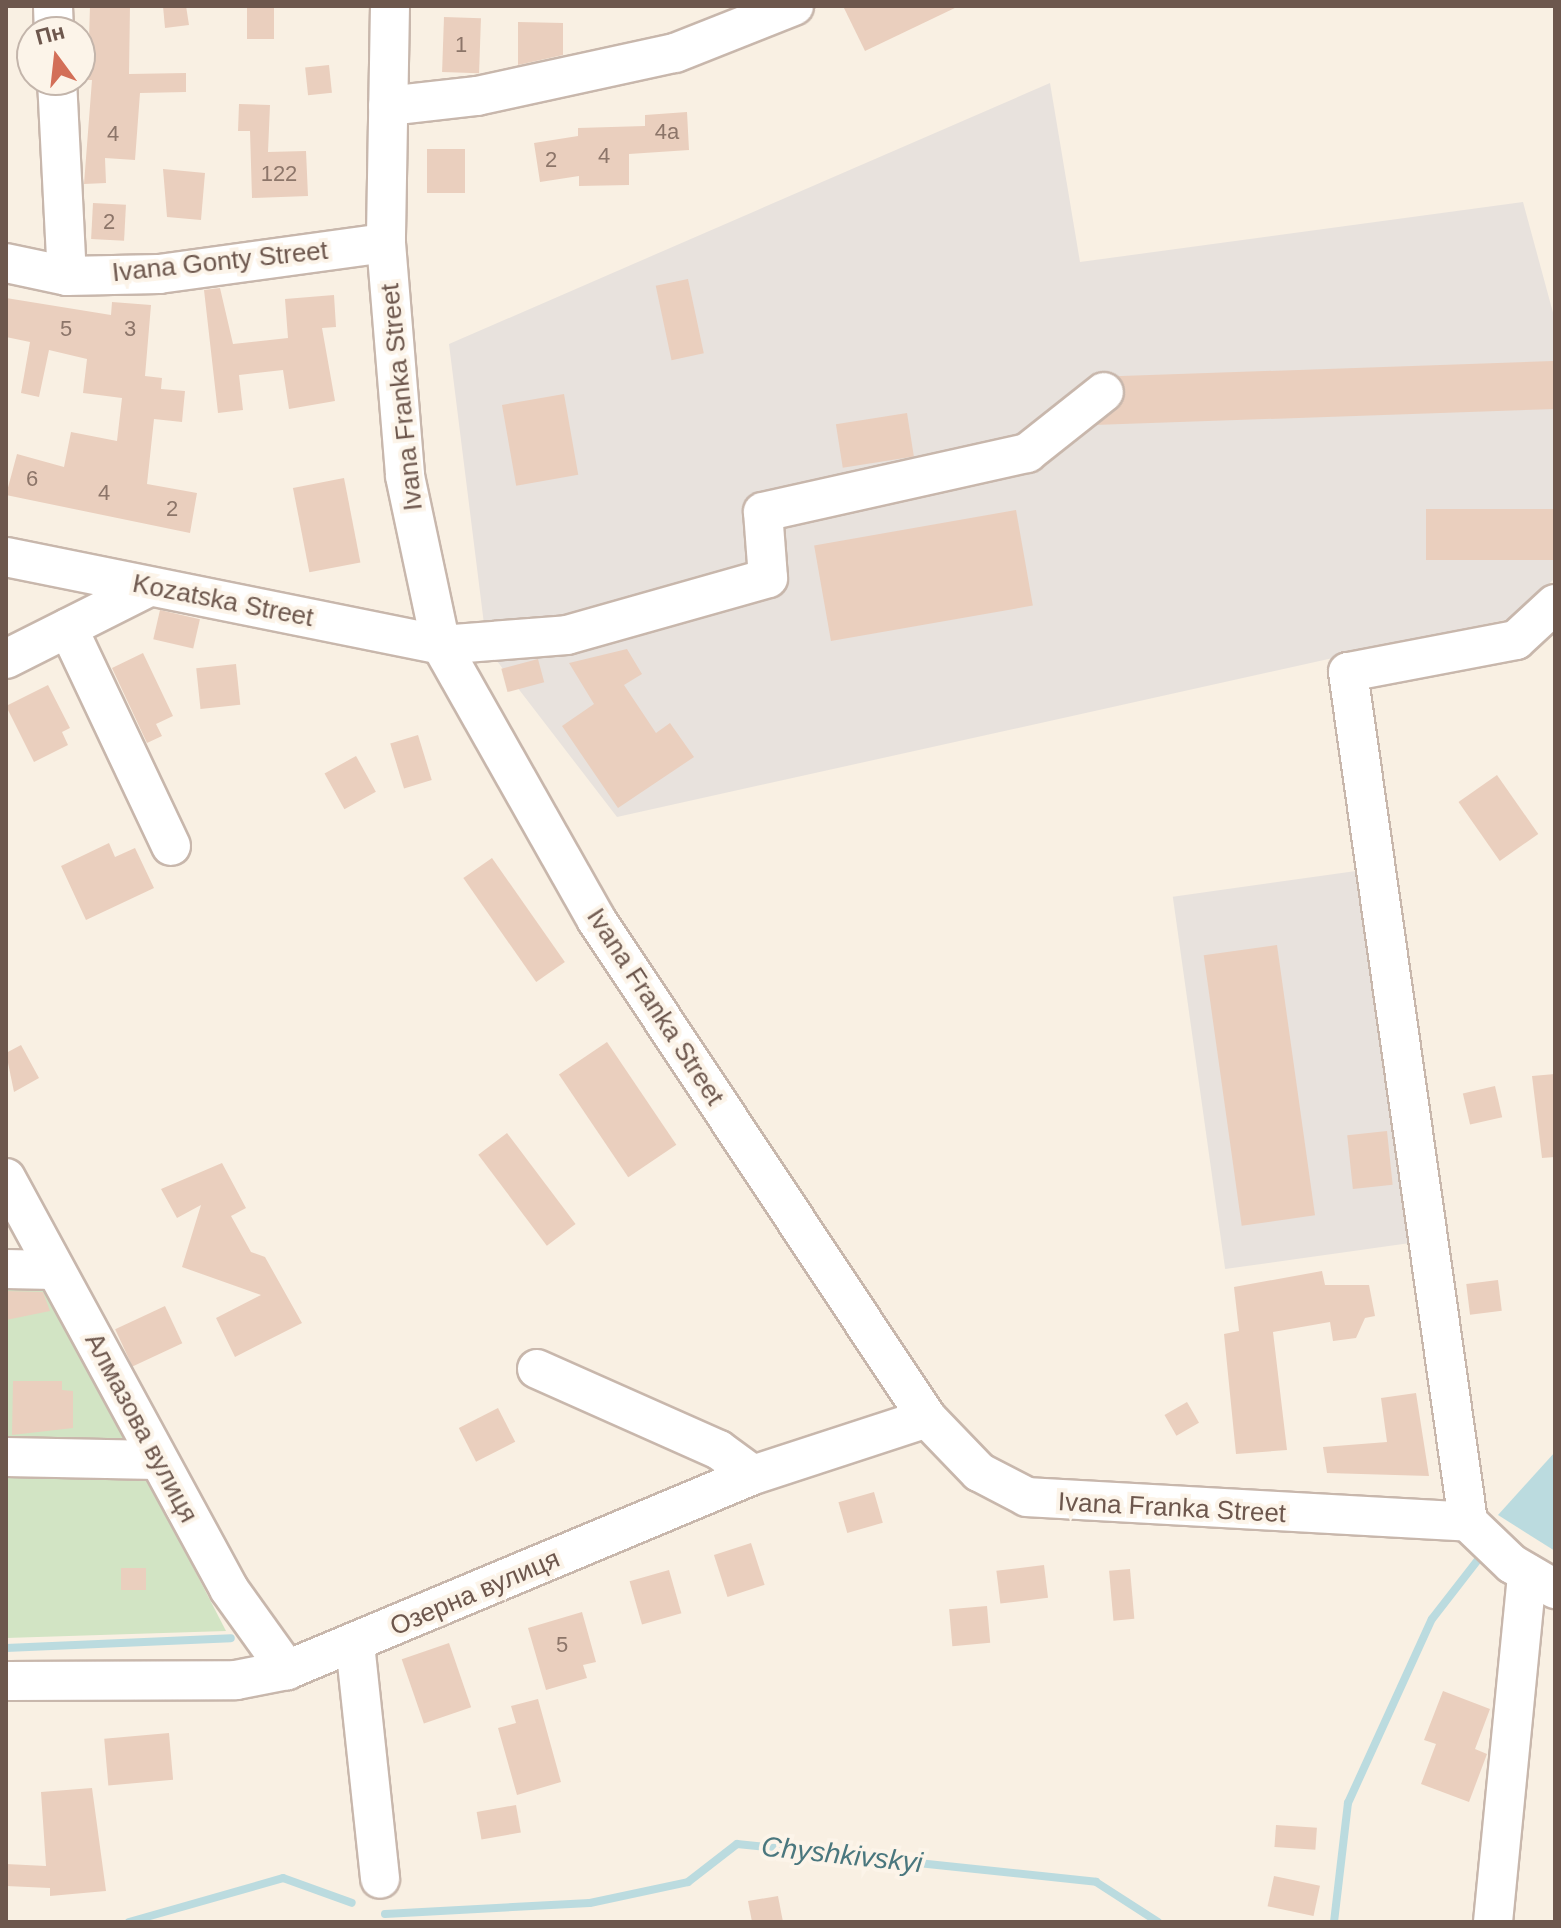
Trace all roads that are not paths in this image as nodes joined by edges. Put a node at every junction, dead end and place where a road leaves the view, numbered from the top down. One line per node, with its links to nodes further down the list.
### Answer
1 (390, 6): 4 (street, Ivana Franka Street)
2 (794, 6): 4 (street)
3 (58, 96): 7 (street)
4 (388, 106): 5 (street, Ivana Franka Street)
5 (386, 243): 7 (street, Ivana Gonty Street); 13 (street, Ivana Franka Street)
6 (6, 263): 7 (street, Ivana Gonty Street)
7 (67, 276)
8 (1104, 392): 13 (street, Kozatska Street)
9 (6, 557): 10 (street, Kozatska Street)
10 (149, 587): 12 (street); 13 (street, Kozatska Street)
11 (1555, 604): 24 (street)
12 (68, 628): 14 (street); 15 (street)
13 (441, 645): 20 (street, Ivana Franka Street)
14 (6, 659)
15 (171, 846)
16 (6, 1178): 18 (street, Алмазова вулиця)
17 (6, 1269): 18 (street)
18 (55, 1270): 22 (street, Алмазова вулиця)
19 (537, 1369): 23 (street)
20 (927, 1418): 23 (street, Озерна вулиця); 24 (street, Ivana Franka Street)
21 (6, 1457): 22 (street)
22 (157, 1460): 27 (street, Алмазова вулиця)
23 (753, 1475): 26 (street, Озерна вулиця)
24 (1476, 1528): 25 (street)
25 (1531, 1575): 30 (street)
26 (355, 1644): 27 (street, Озерна вулиця); 29 (street)
27 (287, 1670): 28 (street, Озерна вулиця)
28 (6, 1681)
29 (380, 1879)
30 (1493, 1922)

